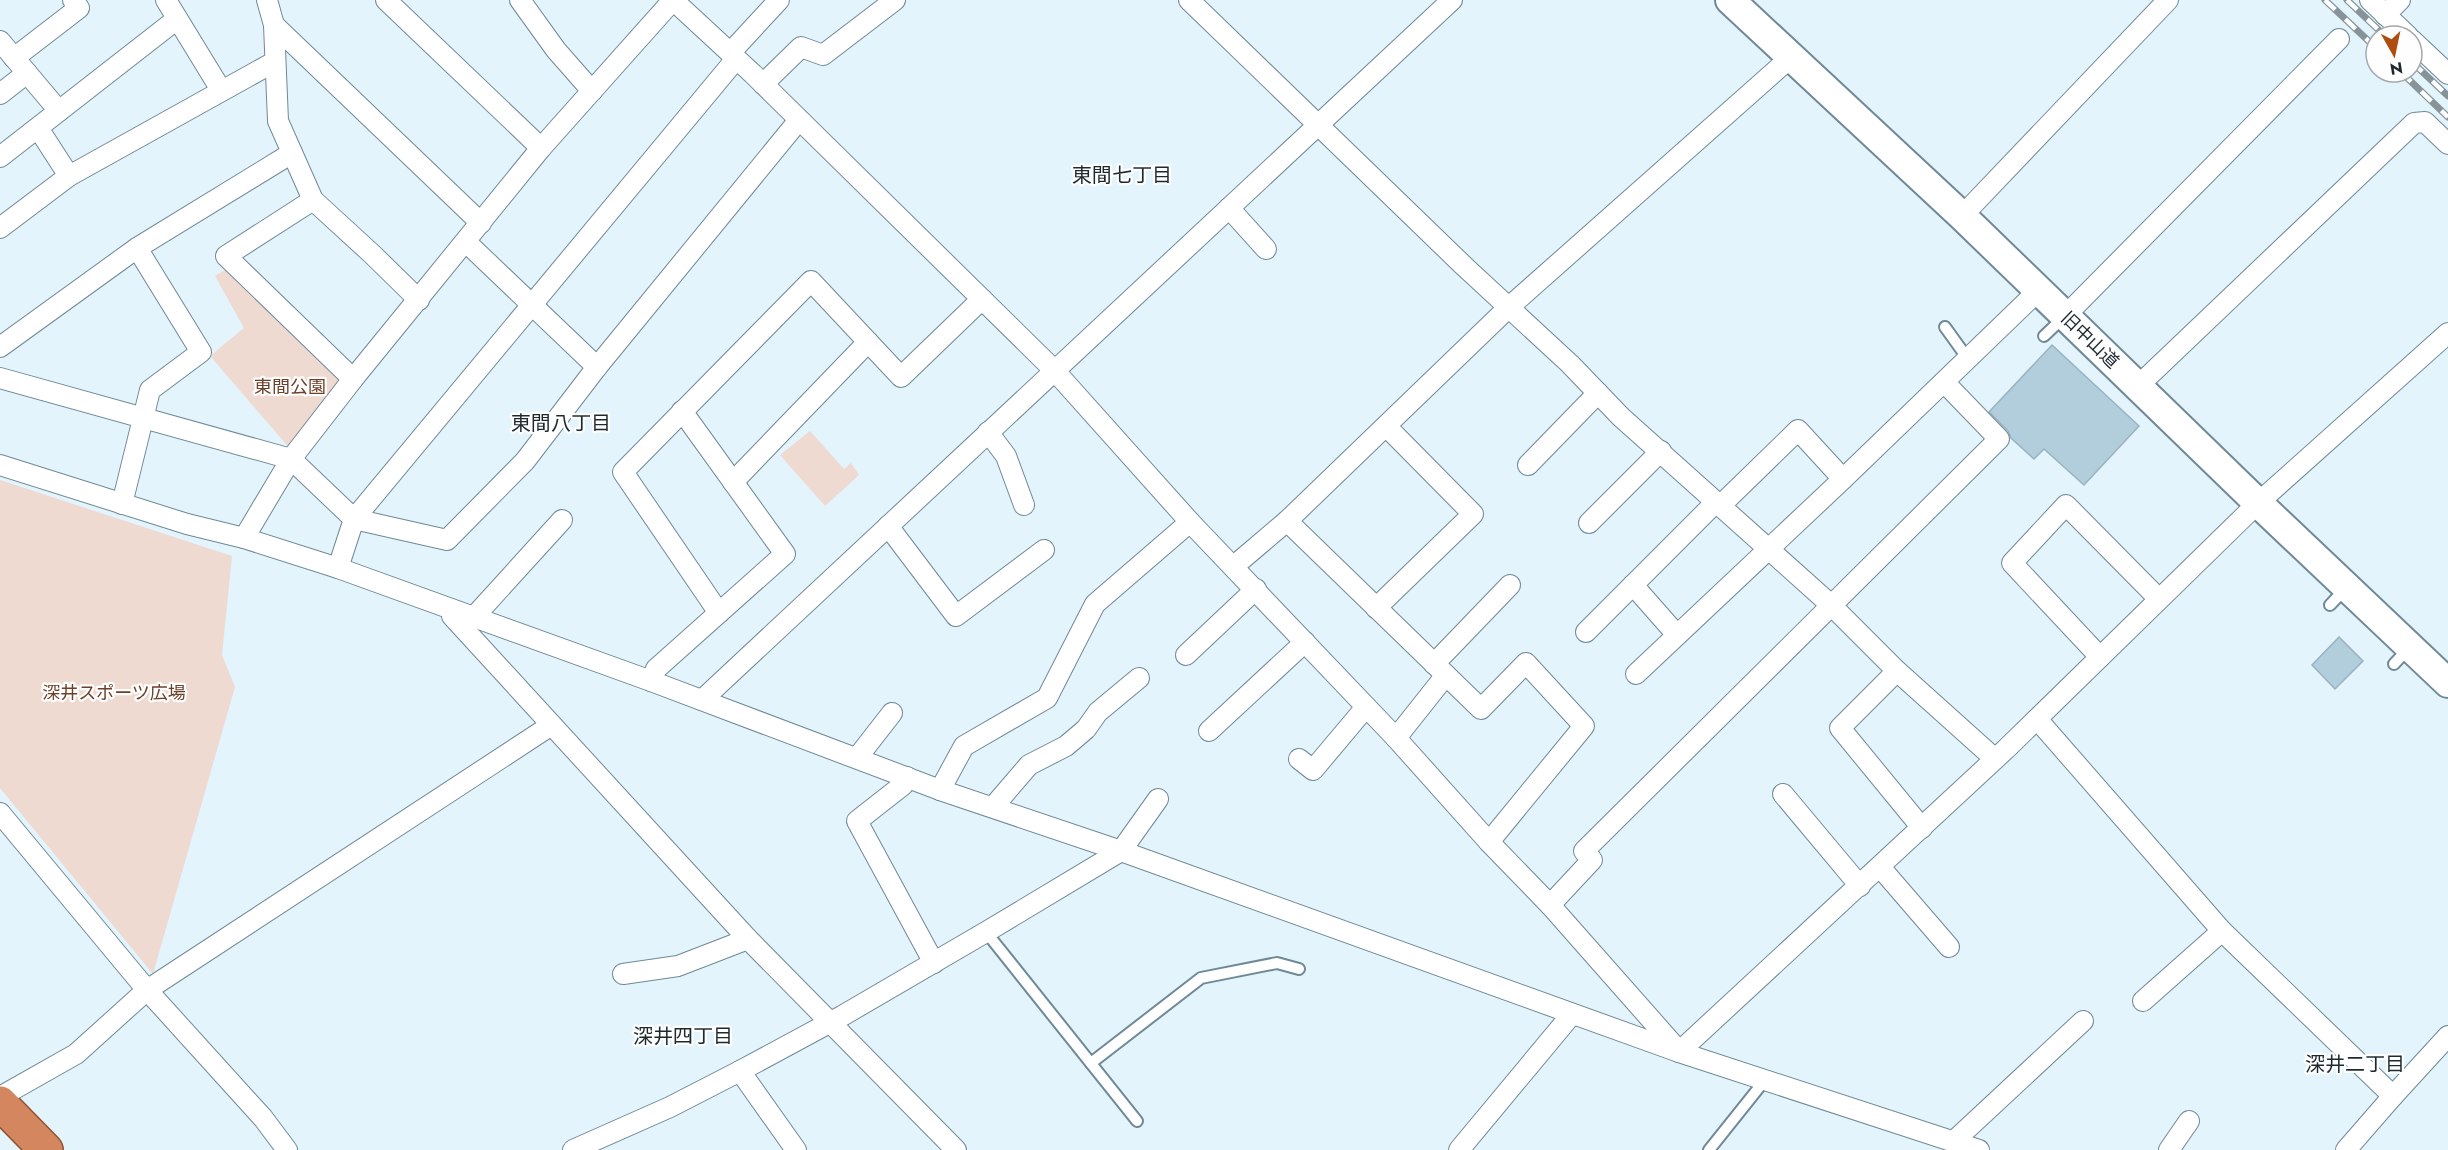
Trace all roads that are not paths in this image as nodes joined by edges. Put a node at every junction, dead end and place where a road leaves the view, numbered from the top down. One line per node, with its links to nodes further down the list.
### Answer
1 (73, 0): 23 (street)
2 (166, 0): 16 (street)
3 (267, 0): 18 (street)
4 (386, 0): 37 (street)
5 (520, 0): 30 (street)
6 (673, 0): 22 (street); 30 (street)
7 (779, 0): 22 (street)
8 (895, 0): 28 (street)
9 (1189, 0): 34 (street)
10 (1452, 0): 34 (street)
11 (1730, 0): 24 (main road, 旧中山道)
12 (2168, 0): 43 (street)
13 (2370, 0): 15 (street)
14 (2400, 0): 15 (street)
15 (2385, 15): 17 (street)
16 (177, 19): 29 (street); 32 (street)
17 (2395, 24)
18 (273, 25): 25 (street); 44 (street)
19 (2339, 39): 54 (street)
20 (0, 41): 23 (street)
21 (2424, 51): 27 (street)
22 (733, 56): 28 (street); 52 (street)
23 (14, 58): 26 (street)
24 (1790, 58): 43 (main road, 旧中山道); 53 (street)
25 (274, 62): 29 (street); 38 (street)
26 (27, 73): 31 (street); 32 (street)
27 (2448, 74)
28 (763, 84): 33 (street)
29 (221, 90): 40 (street)
30 (592, 91): 37 (street)
31 (0, 94)
32 (59, 111): 35 (street)
33 (799, 120): 50 (street); 61 (street)
34 (1318, 125): 42 (street); 53 (street)
35 (38, 128): 39 (street); 40 (street)
36 (2448, 144): 66 (street)
37 (541, 148): 44 (street)
38 (292, 153): 41 (street); 47 (street)
39 (0, 157)
40 (69, 176): 45 (street)
41 (313, 200): 51 (street); 64 (street)
42 (1229, 208): 48 (street); 62 (street)
43 (1962, 216): 49 (main road, 旧中山道)
44 (480, 224): 46 (street)
45 (0, 228)
46 (466, 242): 51 (street); 52 (street)
47 (137, 248): 59 (street); 69 (street)
48 (1266, 249)
49 (2039, 290): 54 (main road, 旧中山道); 60 (street)
50 (982, 299): 58 (street); 62 (street)
51 (419, 300): 64 (street)
52 (531, 304): 61 (street); 82 (street)
53 (1508, 308): 67 (street); 70 (street)
54 (2065, 316): 57 (lane); 66 (main road, 旧中山道)
55 (1945, 327): 60 (lane)
56 (2448, 333): 78 (street)
57 (2044, 336)
58 (868, 342): 68 (street); 77 (street)
59 (0, 347)
60 (1968, 358): 65 (street)
61 (597, 368): 82 (street)
62 (1054, 370): 71 (street); 85 (street)
63 (0, 378): 69 (street)
64 (353, 379): 73 (street)
65 (1944, 382): 76 (street); 97 (street)
66 (2138, 386): 78 (main road, 旧中山道)
67 (1598, 393): 72 (street); 75 (street)
68 (682, 411): 77 (street); 100 (street)
69 (143, 418): 73 (street); 79 (street)
70 (1386, 426): 84 (street); 98 (street)
71 (988, 432): 81 (street); 87 (street)
72 (1661, 451): 80 (street); 86 (street)
73 (291, 459): 82 (street); 88 (street)
74 (0, 465): 79 (street)
75 (1528, 465)
76 (1843, 479): 80 (street); 90 (street)
77 (733, 482): 100 (street)
78 (2258, 503): 96 (street); 112 (main road, 旧中山道)
79 (122, 504): 88 (street)
80 (1718, 504): 90 (street); 94 (street)
81 (1024, 506)
82 (354, 519): 92 (street)
83 (562, 520): 101 (street)
84 (1287, 521): 91 (street); 98 (street)
85 (1190, 522): 91 (street); 124 (street)
86 (1589, 523)
87 (888, 526): 89 (street); 113 (street)
88 (244, 538): 92 (street)
89 (1044, 550)
90 (1768, 550): 97 (street); 103 (street)
91 (1234, 566): 95 (street)
92 (338, 568): 99 (street)
93 (1510, 585): 107 (street)
94 (1633, 585): 102 (street); 103 (street)
95 (1256, 589): 104 (street); 105 (street)
96 (2159, 599): 106 (street); 106 (street)
97 (1831, 605): 108 (street); 134 (street)
98 (1376, 608): 107 (street)
99 (451, 609): 101 (street); 117 (street)
100 (719, 613): 111 (street)
101 (473, 618): 111 (street)
102 (1586, 632)
103 (1677, 635): 109 (street)
104 (1305, 642): 114 (street); 118 (street)
105 (1185, 655)
106 (2100, 657): 116 (street)
107 (1440, 670): 119 (street); 130 (street)
108 (1897, 670): 122 (street); 129 (street)
109 (1636, 674)
110 (1139, 678): 127 (street)
111 (651, 681): 113 (street)
112 (2448, 682)
113 (702, 700): 120 (street)
114 (1366, 707): 119 (street); 121 (street)
115 (892, 713): 120 (street)
116 (2037, 719): 122 (street); 135 (street)
117 (550, 726): 137 (street); 142 (street)
118 (1209, 730)
119 (1396, 738): 130 (street)
120 (857, 758): 123 (street)
121 (1299, 759)
122 (1995, 759): 129 (street)
123 (907, 777): 124 (street); 139 (street)
124 (940, 790): 127 (street)
125 (1783, 794): 133 (street)
126 (1158, 799): 131 (street)
127 (993, 807): 131 (street)
128 (0, 813): 142 (street)
129 (1922, 828): 132 (street)
130 (1489, 842): 134 (street)
131 (1121, 851): 136 (street); 144 (street)
132 (1880, 867): 133 (street); 138 (street)
133 (1860, 886): 148 (street)
134 (1550, 905): 148 (street)
135 (2222, 931): 143 (street); 152 (street)
136 (986, 932): 139 (street); 149 (lane)
137 (748, 939): 141 (street); 146 (street)
138 (1949, 947)
139 (934, 963): 146 (street)
140 (1299, 969): 149 (lane)
141 (623, 974)
142 (147, 990): 153 (street); 161 (street)
143 (2143, 1001)
144 (1572, 1014): 148 (street); 165 (street)
145 (2083, 1021): 158 (street)
146 (830, 1023): 150 (street); 164 (street)
147 (2445, 1044): 152 (street)
148 (1679, 1052): 151 (street)
149 (1091, 1063): 156 (lane)
150 (740, 1071): 162 (street); 163 (street)
151 (1765, 1080): 158 (street); 166 (lane)
152 (2392, 1096): 169 (street)
153 (0, 1097)
154 (0, 1103): 160 (highway)
155 (2189, 1121): 168 (street)
156 (1137, 1122)
157 (0, 1136): 159 (highway)
158 (1954, 1141): 167 (street)
159 (14, 1150)
160 (46, 1150)
161 (287, 1150)
162 (573, 1150)
163 (796, 1150)
164 (956, 1150)
165 (1459, 1150)
166 (1709, 1150)
167 (1979, 1150)
168 (2169, 1150)
169 (2346, 1150)

